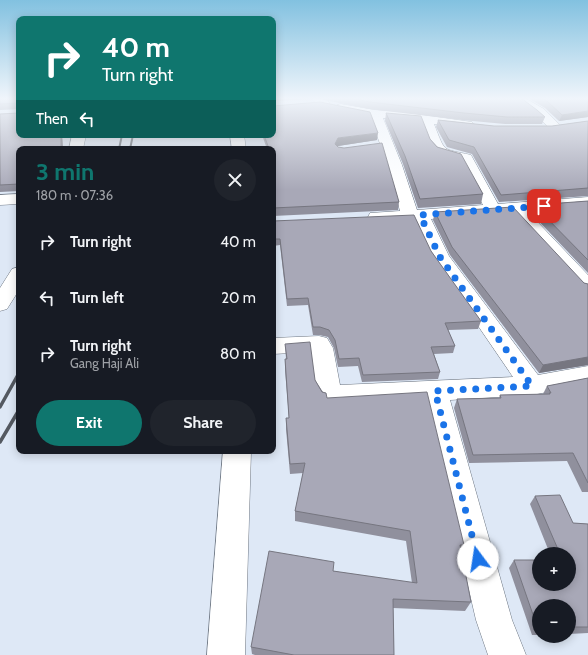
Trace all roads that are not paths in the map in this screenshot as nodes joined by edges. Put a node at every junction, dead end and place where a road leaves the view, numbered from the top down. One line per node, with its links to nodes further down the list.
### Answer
1 (381, 129): 3 (street)
2 (429, 129): 9 (street)
3 (387, 144): 4 (street); 10 (street)
4 (373, 146)
5 (0, 200): 6 (street)
6 (16, 200)
7 (581, 203): 8 (street); 12 (street)
8 (516, 208): 9 (street); 14 (street)
9 (493, 209): 10 (street)
10 (415, 215): 11 (street); 18 (street)
11 (357, 218)
12 (588, 220)
13 (16, 278): 15 (street)
14 (586, 281)
15 (0, 304)
16 (276, 346): 19 (street)
17 (588, 375): 18 (street)
18 (532, 386): 19 (street)
19 (435, 391): 22 (street)
20 (237, 454): 21 (street)
21 (226, 655)
22 (507, 655)

